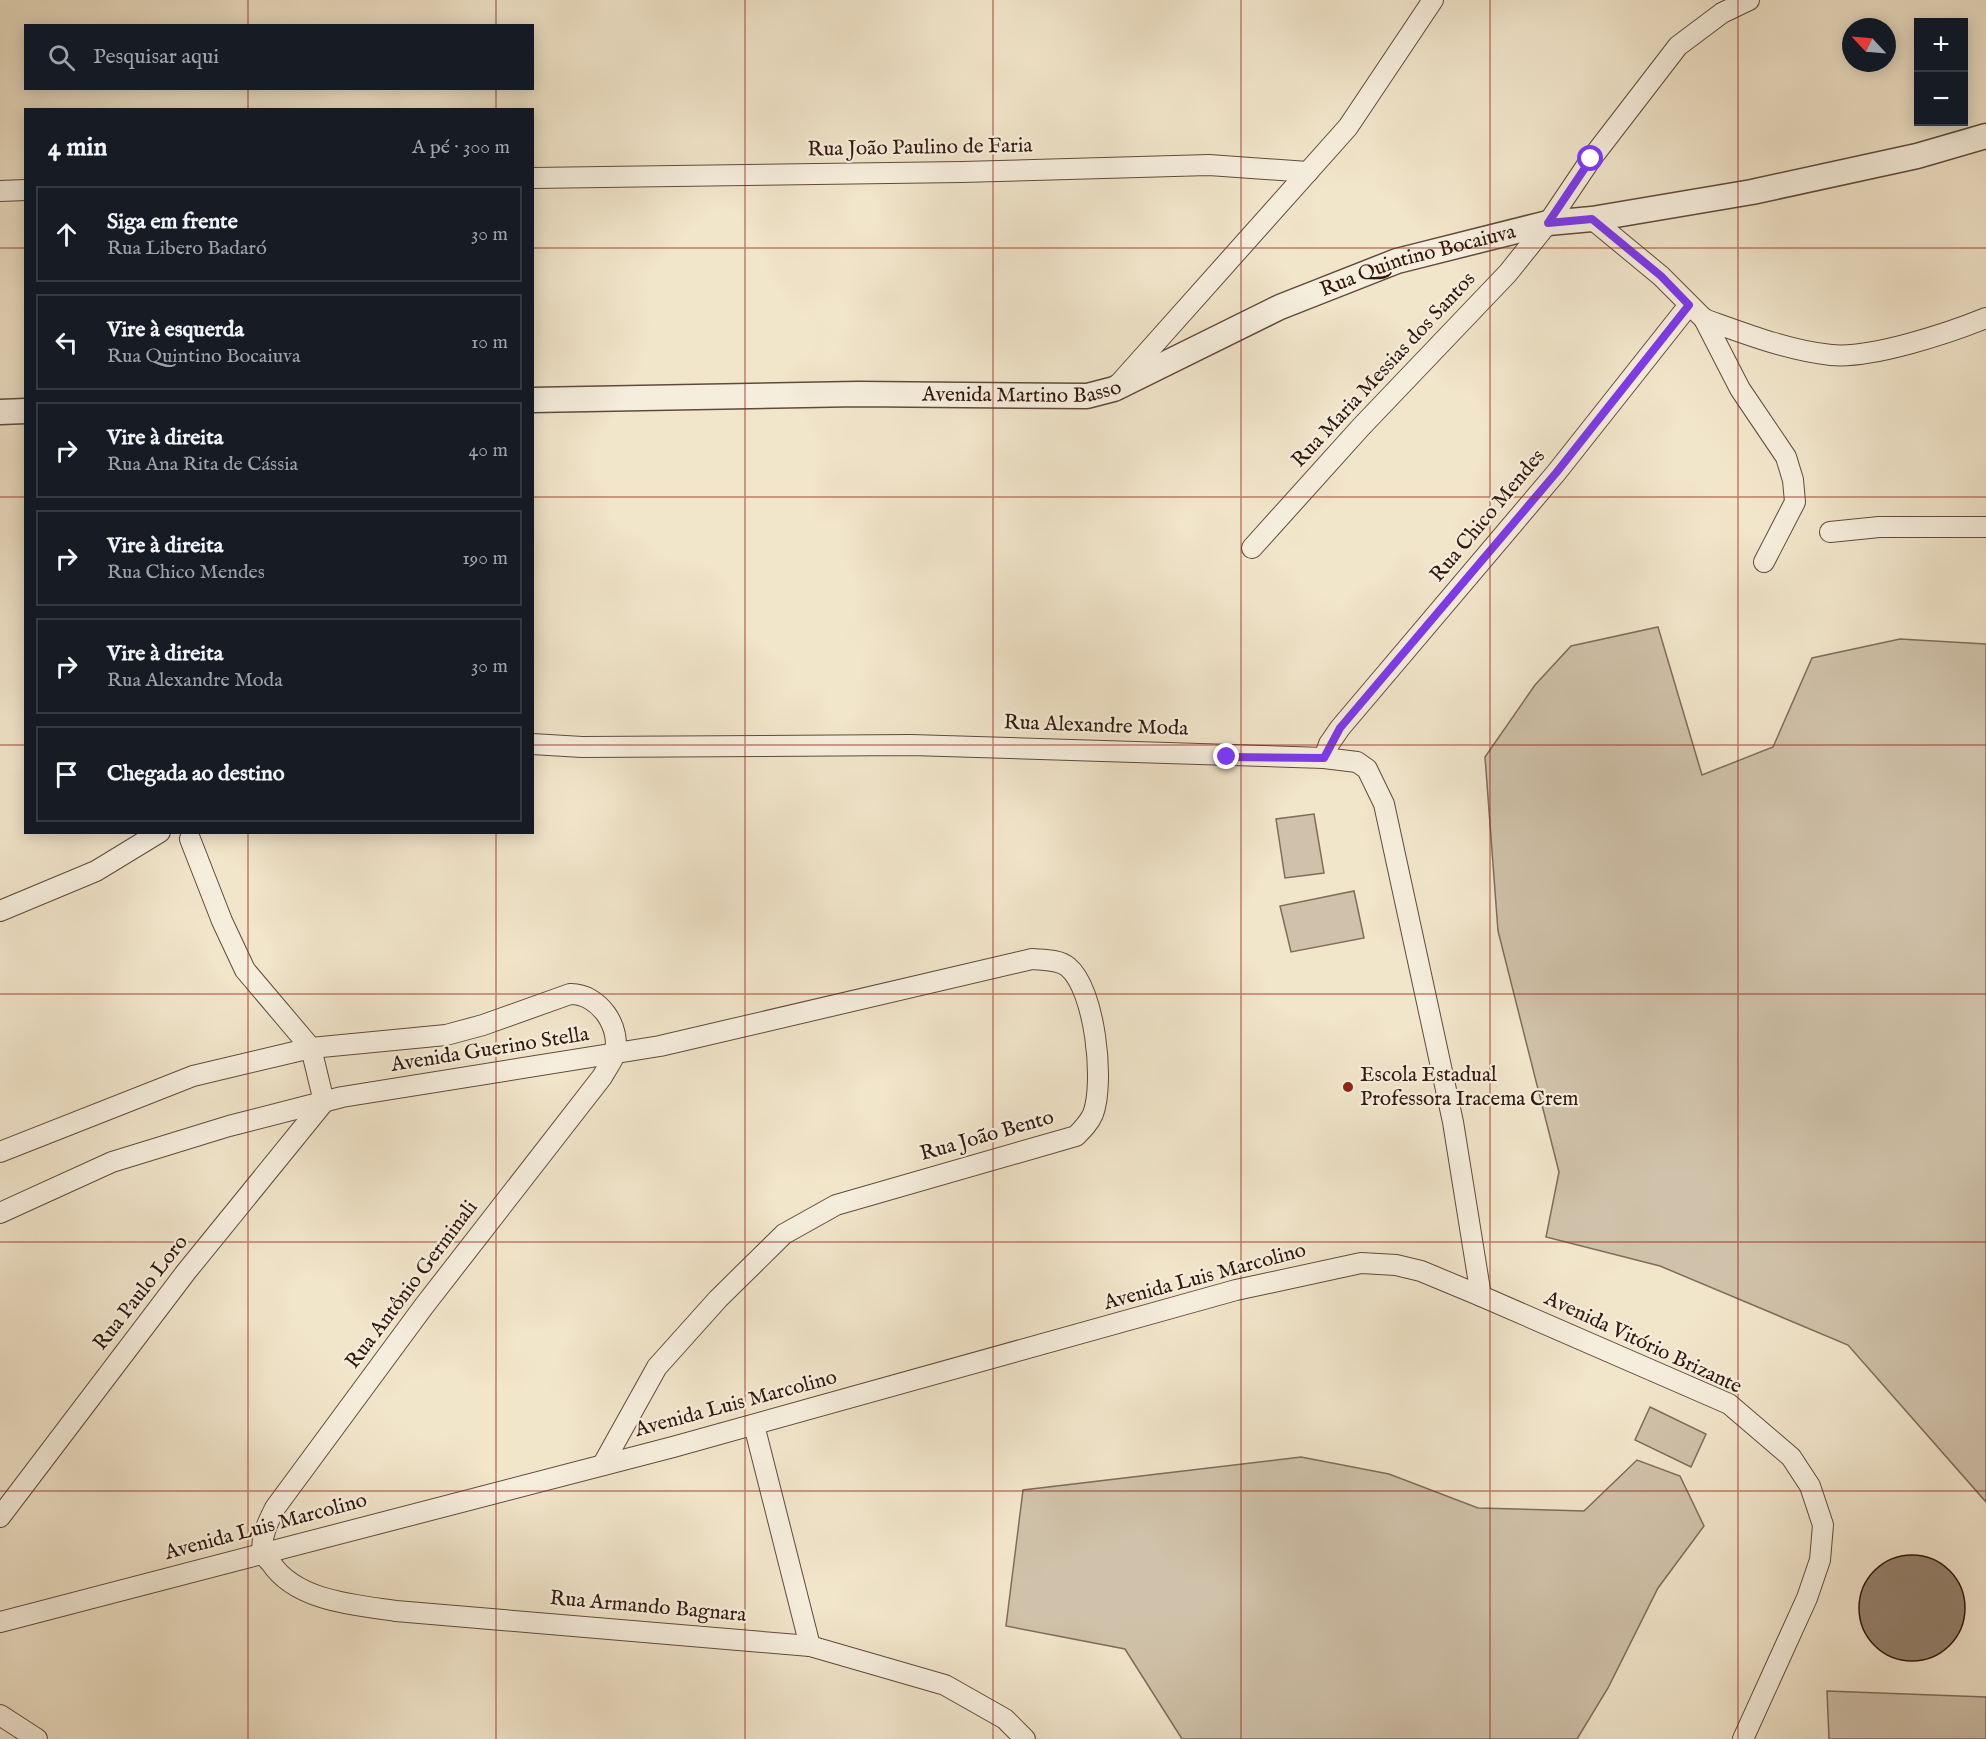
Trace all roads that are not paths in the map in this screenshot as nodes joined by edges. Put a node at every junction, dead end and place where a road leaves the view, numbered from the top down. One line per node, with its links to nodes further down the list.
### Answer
1 (1433, 0): 4 (street, Avenida Martino Basso)
2 (1749, 0): 9 (street, Rua Maria Messias dos Santos)
3 (1986, 136): 8 (street, Rua Quintino Bocaiuva)
4 (1308, 172): 5 (street, Rua João Paulino de Faria); 13 (street, Avenida Martino Basso)
5 (534, 178)
6 (24, 190): 7 (street)
7 (0, 191)
8 (1592, 219): 9 (street, Rua Quintino Bocaiuva); 10 (street)
9 (1548, 223): 13 (street, Rua Quintino Bocaiuva); 19 (street, Rua Maria Messias dos Santos)
10 (1689, 305): 12 (street); 22 (street, Rua Chico Mendes)
11 (1986, 318): 12 (street)
12 (1704, 319): 20 (street)
13 (1114, 389): 14 (street, Avenida Martino Basso)
14 (534, 400)
15 (24, 411): 16 (street)
16 (0, 412)
17 (1986, 526): 18 (street)
18 (1830, 532)
19 (1252, 548)
20 (1764, 562)
21 (534, 744): 22 (street, Rua Alexandre Moda)
22 (1324, 758): 32 (street, Rua Alexandre Moda)
23 (157, 834): 26 (street)
24 (169, 834): 25 (street)
25 (194, 836): 27 (street)
26 (0, 911)
27 (311, 1048): 28 (street, Avenida Guerino Stella); 29 (street); 30 (street, Avenida Guerino Stella)
28 (614, 1054): 29 (street, Avenida Guerino Stella); 34 (street, Rua João Bento); 36 (street, Rua Antônio Germinali)
29 (324, 1102): 31 (street, Avenida Guerino Stella); 35 (street, Rua Paulo Loro)
30 (0, 1152)
31 (0, 1213)
32 (1481, 1296): 33 (street, Avenida Luis Marcolino); 42 (street, Avenida Vitório Brizante)
33 (754, 1425): 34 (street, Avenida Luis Marcolino); 38 (street)
34 (603, 1464): 36 (street, Avenida Luis Marcolino)
35 (0, 1517)
36 (263, 1552): 37 (street, Avenida Luis Marcolino); 38 (street, Rua Armando Bagnara)
37 (0, 1622)
38 (810, 1646): 41 (street, Rua Armando Bagnara)
39 (0, 1714): 40 (street)
40 (37, 1739)
41 (1025, 1739)
42 (1743, 1739)

